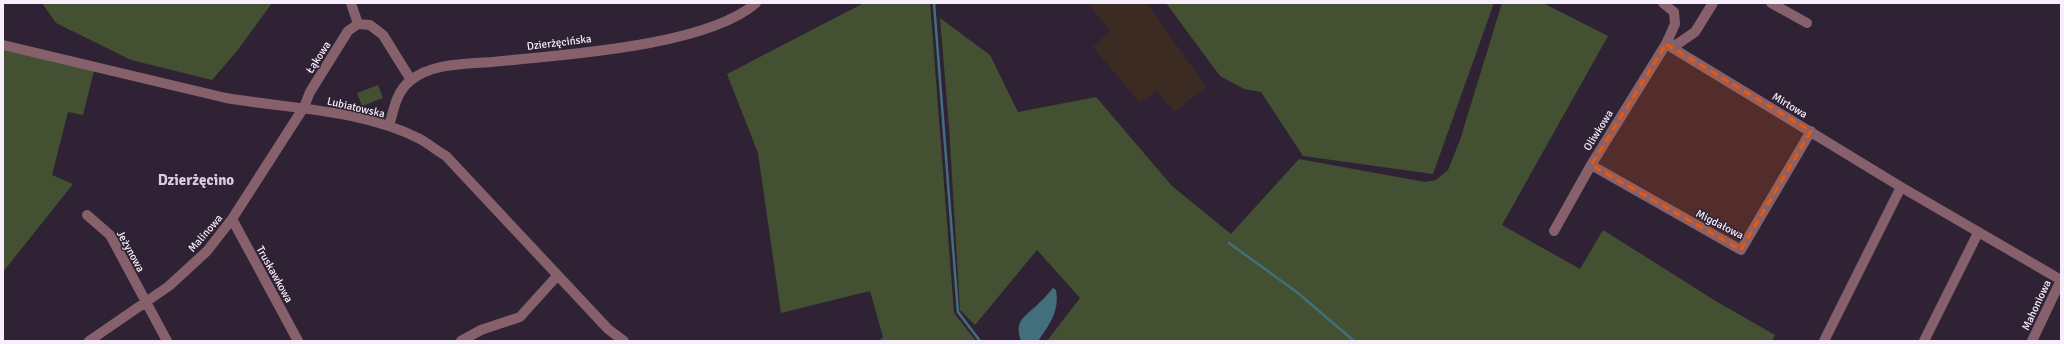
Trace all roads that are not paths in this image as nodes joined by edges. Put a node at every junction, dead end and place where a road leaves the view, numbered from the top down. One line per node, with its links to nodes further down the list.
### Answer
1 (351, 3): 7 (street)
2 (756, 3): 10 (street, Dzierżęcińska)
3 (1663, 3): 8 (street, Oliwkowa)
4 (1713, 3): 8 (street)
5 (1771, 3): 6 (street)
6 (1807, 23)
7 (358, 24): 10 (street); 11 (street, Łąkowa)
8 (1666, 44): 13 (street, Mirtowa); 14 (street, Oliwkowa)
9 (3, 45): 11 (street, Lubiatowska)
10 (411, 80): 12 (street, Dzierżęcińska)
11 (304, 108): 12 (street, Lubiatowska); 17 (street, Malinowa)
12 (389, 126): 20 (street, Lubiatowska)
13 (1811, 131): 14 (street, Migdałowa); 15 (street, Mirtowa)
14 (1590, 165): 18 (street, Oliwkowa)
15 (1900, 187): 19 (street, Mirtowa); 28 (street)
16 (87, 215): 22 (street, Jeżynowa)
17 (232, 219): 22 (street, Malinowa); 25 (street, Truskawkowa)
18 (1554, 231)
19 (1978, 233): 21 (street, Mirtowa); 29 (street)
20 (557, 276): 26 (street); 27 (street, Lubiatowska)
21 (2061, 280): 30 (street, Mahoniowa)
22 (146, 304): 23 (street, Malinowa); 24 (street, Jeżynowa)
23 (89, 341)
24 (167, 341)
25 (298, 341)
26 (461, 341)
27 (624, 341)
28 (1824, 341)
29 (1924, 341)
30 (2032, 341)

